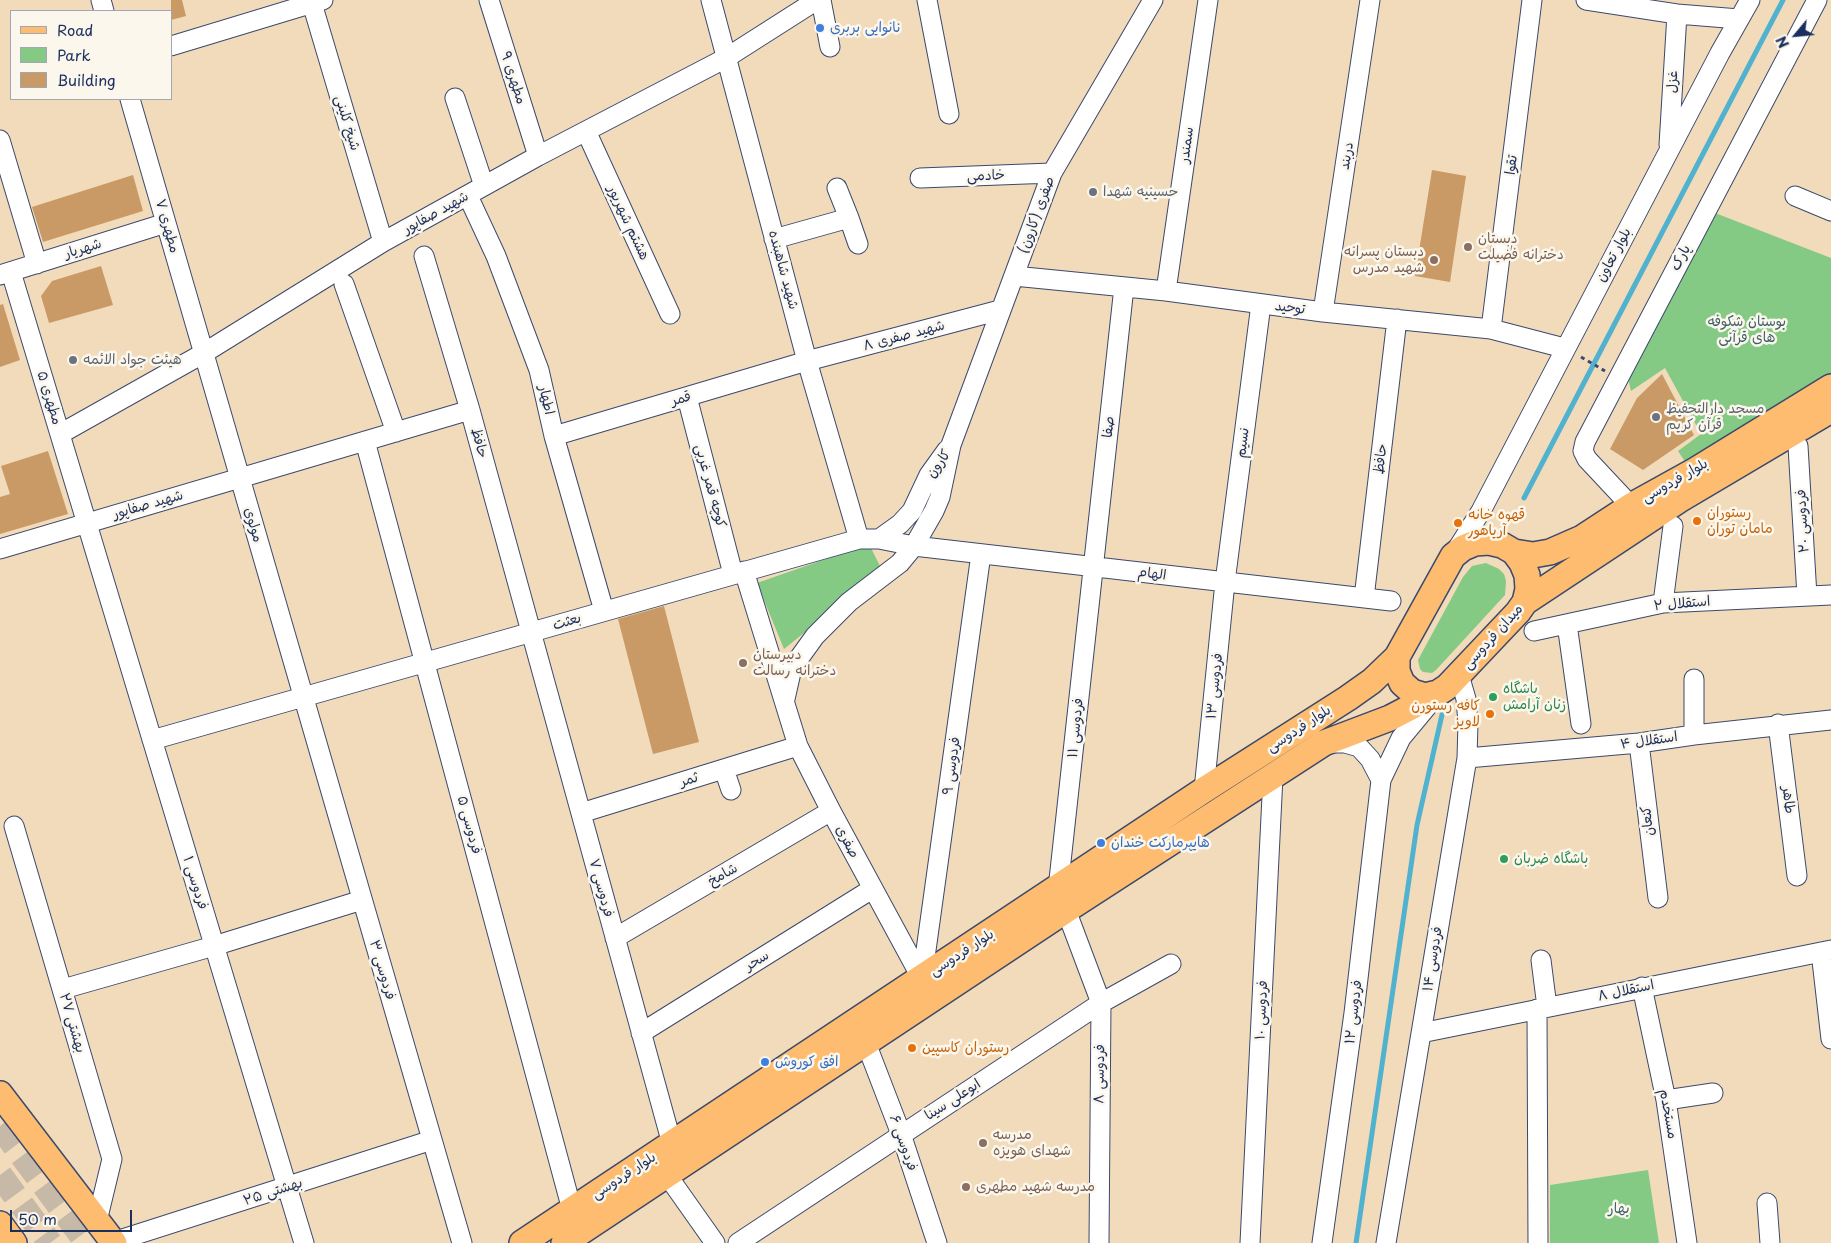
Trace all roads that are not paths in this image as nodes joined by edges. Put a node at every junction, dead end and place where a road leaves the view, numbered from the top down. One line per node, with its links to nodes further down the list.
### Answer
1 (489, 0): 25 (street, مطهری ۹)
2 (711, 0): 18 (street, شهید شاهبنده)
3 (817, 0): 18 (street, شهید صفاپور)
4 (821, 0): 17 (street)
5 (927, 0): 21 (street)
6 (1153, 0): 26 (street, صفری (کارون))
7 (1208, 0): 43 (street, سمندر)
8 (1370, 0): 46 (street, دربند)
9 (1532, 0): 49 (street, تقوا)
10 (1586, 0): 14 (street)
11 (1750, 0): 15 (street, بلوار تعاون)
12 (1817, 0): 64 (street, پارک)
13 (315, 1): 16 (street); 35 (street, شیخ کلینی)
14 (1686, 10): 15 (street); 24 (street, غزل)
15 (1739, 19): 24 (street, بلوار تعاون)
16 (172, 46)
17 (830, 47)
18 (726, 58): 22 (street, شهید صفاپور); 34 (street, شهید شاهبنده)
19 (455, 98): 29 (street, اطهار)
20 (130, 100): 33 (street, مطهری ۷)
21 (949, 114)
22 (586, 131): 25 (street, شهید صفاپور); 47 (street, هشتم شهریور)
23 (0, 140): 38 (street)
24 (1669, 151): 50 (street, بلوار تعاون)
25 (538, 156): 29 (street, شهید صفاپور)
26 (1052, 174): 27 (street, خادمی); 40 (street, صفری (کارون))
27 (920, 178)
28 (837, 188): 32 (street)
29 (476, 191): 35 (street, شهید صفاپور); 59 (street, اطهار)
30 (1796, 196): 31 (street)
31 (1831, 211)
32 (848, 218): 34 (street); 36 (street)
33 (166, 223): 38 (street, شهریار); 51 (street, مطهری ۷)
34 (774, 240): 52 (street, شهید شاهبنده)
35 (383, 242): 51 (street, شهید صفاپور)
36 (858, 244)
37 (424, 256): 55 (street, حافظ)
38 (37, 264): 39 (street, شهریار)
39 (5, 274): 58 (street, مطهری ۵)
40 (1014, 276): 42 (street, توحید); 45 (street, صفری (کارون))
41 (344, 284): 57 (street)
42 (1124, 287): 43 (street, توحید); 75 (street, صفا)
43 (1166, 290): 44 (street, توحید)
44 (1261, 304): 46 (street, توحید); 77 (street, نسیم)
45 (1000, 310): 52 (street, شهید صفری ۸); 61 (street, صفری (کارون))
46 (1323, 312): 48 (street, توحید)
47 (670, 314)
48 (1397, 319): 49 (street, توحید); 80 (street, حافظ)
49 (1491, 329): 50 (street, توحید)
50 (1571, 351): 65 (street, بلوار تعاون)
51 (204, 353): 58 (street, شهید صفاپور); 63 (street, مولوی)
52 (807, 361): 54 (street, قمر); 68 (street, شهید شاهبنده)
53 (1831, 387): 64 (main road, بلوار فردوسی)
54 (687, 397): 59 (street, قمر); 76 (street, کوچه قمر غربی)
55 (470, 410): 57 (street, شهید صفاپور); 87 (street, حافظ)
56 (1831, 410): 82 (main road, بلوار فردوسی)
57 (396, 432): 60 (street, شهید صفاپور)
58 (60, 434): 66 (street, مطهری ۵)
59 (554, 436): 84 (street, اطهار)
60 (365, 441): 63 (street, شهید صفاپور); 91 (street, فردوسی ۵)
61 (951, 445): 69 (street, کارون); 70 (street, کارون)
62 (1798, 446): 79 (street, فردوسی ۲۰)
63 (240, 478): 66 (street, شهید صفاپور); 95 (street, مولوی)
64 (1631, 506): 72 (main road, بلوار فردوسی)
65 (1480, 511): 72 (street); 74 (street, بلوار تعاون)
66 (87, 523): 71 (street, شهید صفاپور); 101 (street, فردوسی ۱)
67 (1673, 526): 83 (street)
68 (859, 539): 69 (street, بعثت); 76 (street, بعثت)
69 (879, 539): 70 (street, الهام)
70 (914, 546): 73 (street, الهام); 90 (street, کارون)
71 (0, 549)
72 (1508, 549): 74 (main road); 82 (main road, میدان فردوسی)
73 (981, 554): 75 (street, الهام); 124 (street, فردوسی ۹)
74 (1452, 556): 89 (main road)
75 (1093, 567): 77 (street, الهام); 118 (street, فردوسی ۱۱)
76 (738, 573): 84 (street, بعثت); 88 (street, کوچه قمر غربی)
77 (1225, 582): 80 (street, الهام); 110 (street, فردوسی ۱۳)
78 (1831, 595): 79 (street, استقلال ۲)
79 (1807, 596): 83 (street, استقلال ۲)
80 (1364, 598): 81 (street, الهام)
81 (1391, 601)
82 (1525, 602): 92 (main road, میدان فردوسی)
83 (1663, 603): 85 (street, استقلال ۲)
84 (604, 611): 87 (street, بعثت)
85 (1567, 624): 86 (street, استقلال ۲); 98 (street)
86 (1534, 630)
87 (531, 632): 91 (street, بعثت); 112 (street, فردوسی ۷)
88 (770, 654): 90 (street); 96 (street, صفری)
89 (1397, 657): 94 (main road); 110 (main road, بلوار فردوسی)
90 (798, 660): 96 (street, کارون)
91 (424, 662): 95 (street, بعثت); 142 (street, فردوسی ۵)
92 (1459, 675): 94 (main road, میدان فردوسی); 105 (street, فردوسی ۱۴)
93 (1694, 679): 100 (street)
94 (1438, 693): 102 (main road, بلوار فردوسی); 108 (street)
95 (303, 697): 101 (street, بعثت); 117 (street, فردوسی ۳)
96 (785, 700): 104 (street, صفری)
97 (1831, 720): 99 (street, استقلال ۴)
98 (1581, 724)
99 (1778, 724): 100 (street, استقلال ۴); 114 (street, طاهر)
100 (1694, 734): 103 (street, استقلال ۴)
101 (152, 740): 120 (street, فردوسی ۱)
102 (1324, 744): 107 (main road, بلوار فردوسی); 108 (street)
103 (1639, 744): 105 (street, استقلال ۴); 116 (street, کنعان)
104 (798, 746): 106 (street, ثمر); 111 (street, صفری)
105 (1467, 758): 130 (street, فردوسی ۱۴)
106 (724, 769): 109 (street); 112 (street, ثمر)
107 (1273, 776): 118 (main road, بلوار فردوسی); 155 (street, فردوسی ۱۰)
108 (1381, 780): 156 (street, فردوسی ۱۲)
109 (731, 790)
110 (1204, 790): 118 (main road, بلوار فردوسی)
111 (831, 811): 115 (street, صفری); 119 (street, شامخ)
112 (581, 813): 119 (street, فردوسی ۷)
113 (14, 826): 126 (street, بهشتی ۲۷)
114 (1797, 876)
115 (872, 889): 124 (street, صفری); 129 (street, سحر)
116 (1658, 898)
117 (362, 900): 120 (street); 137 (street, فردوسی ۳)
118 (1062, 900): 124 (main road, بلوار فردوسی); 127 (street, فردوسی ۸); 132 (main road, بلوار فردوسی)
119 (615, 938): 129 (street, فردوسی ۷)
120 (214, 946): 126 (street); 140 (street, فردوسی ۱)
121 (1826, 951): 125 (street, استقلال ۸); 131 (street)
122 (1541, 960): 128 (street)
123 (1171, 964): 127 (street, ابوعلی سینا)
124 (922, 979): 138 (main road, بلوار فردوسی)
125 (1642, 987): 128 (street, استقلال ۸); 135 (street, مستخدم)
126 (63, 989): 143 (street, بهشتی ۲۷)
127 (1101, 1003): 136 (street, ابوعلی سینا); 154 (street, فردوسی ۸)
128 (1542, 1008): 130 (street, استقلال ۸); 158 (street)
129 (641, 1033): 138 (street, فردوسی ۷)
130 (1421, 1033): 157 (street, فردوسی ۱۴)
131 (1831, 1039)
132 (866, 1043): 136 (street, فردوسی ۶); 139 (main road, بلوار فردوسی)
133 (1713, 1093): 135 (street)
134 (0, 1094): 143 (main road)
135 (1666, 1100): 159 (street, مستخدم)
136 (901, 1134): 152 (street, ابوعلی سینا); 153 (street, فردوسی ۶)
137 (432, 1140): 140 (street, بهشتی ۲۵); 148 (street, فردوسی ۳)
138 (672, 1144): 142 (main road, بلوار فردوسی)
139 (667, 1175): 150 (main road, بلوار فردوسی); 151 (street)
140 (287, 1188): 146 (street, بهشتی ۲۵); 147 (street, فردوسی ۱)
141 (1767, 1203): 160 (street)
142 (572, 1210): 149 (main road, بلوار فردوسی)
143 (97, 1221): 146 (main road)
144 (0, 1224): 145 (main road)
145 (14, 1243)
146 (114, 1243)
147 (304, 1243)
148 (462, 1243)
149 (522, 1243)
150 (564, 1243)
151 (715, 1243)
152 (738, 1243)
153 (937, 1243)
154 (1099, 1243)
155 (1250, 1243)
156 (1322, 1243)
157 (1386, 1243)
158 (1538, 1243)
159 (1686, 1243)
160 (1770, 1243)

